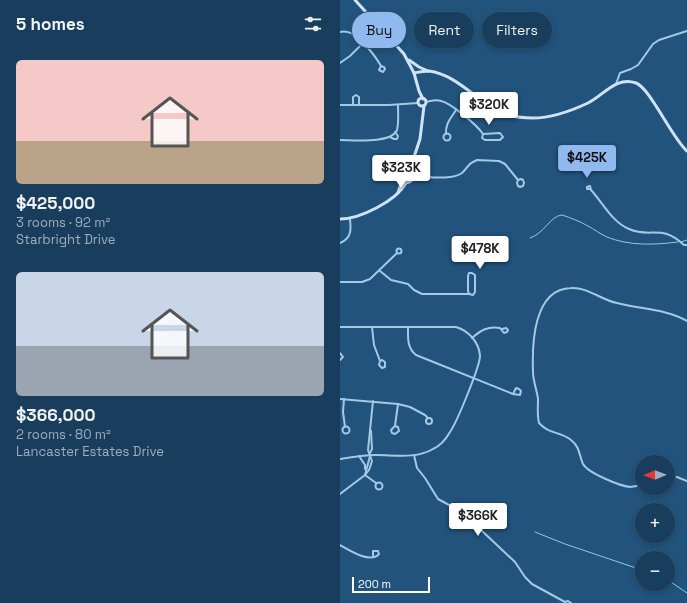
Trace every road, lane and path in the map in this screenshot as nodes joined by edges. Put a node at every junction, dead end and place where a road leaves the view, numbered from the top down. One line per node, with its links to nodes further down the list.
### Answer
1 (355, 0): 2 (street)
2 (367, 12)
3 (687, 31): 14 (street)
4 (340, 32): 5 (street)
5 (352, 34)
6 (358, 48): 10 (street)
7 (367, 48): 11 (street)
8 (400, 48): 9 (street)
9 (408, 60): 12 (street); 13 (street)
10 (340, 63)
11 (380, 66)
12 (428, 71): 13 (street); 14 (street)
13 (414, 73): 15 (street)
14 (616, 84): 30 (street)
15 (419, 91): 16 (street); 17 (street)
16 (424, 100): 17 (street); 22 (street); 23 (street)
17 (419, 103): 18 (street); 22 (street); 24 (street)
18 (398, 104): 21 (street); 25 (street)
19 (340, 105): 20 (street)
20 (353, 105): 21 (street); 21 (street)
21 (359, 105)
22 (424, 106): 24 (street)
23 (456, 110): 26 (street); 27 (street)
24 (422, 114): 31 (street)
25 (395, 132): 28 (street); 28 (street)
26 (446, 134)
27 (483, 134): 27 (street)
28 (390, 137): 29 (street)
29 (340, 140)
30 (687, 151)
31 (410, 174): 32 (street); 33 (street); 35 (street)
32 (420, 177): 34 (street); 35 (street)
33 (402, 180): 36 (street); 38 (street)
34 (518, 180)
35 (411, 181): 36 (street)
36 (406, 183): 38 (street)
37 (590, 189): 42 (street)
38 (398, 193): 40 (street)
39 (340, 219): 40 (street)
40 (350, 219): 41 (street)
41 (340, 243)
42 (687, 245)
43 (397, 253): 44 (street)
44 (380, 271): 45 (street); 46 (street)
45 (340, 282)
46 (470, 294): 46 (street)
47 (687, 321): 74 (street)
48 (340, 327): 49 (street)
49 (372, 327): 50 (street); 55 (street)
50 (408, 327): 52 (street); 56 (street)
51 (502, 329): 52 (street)
52 (472, 338): 56 (street)
53 (340, 353): 54 (street)
54 (340, 360)
55 (380, 361)
56 (474, 377): 57 (street); 66 (street)
57 (512, 394)
58 (340, 398): 59 (street)
59 (344, 399): 60 (street); 64 (street)
60 (373, 401): 61 (street); 65 (street)
61 (398, 404): 62 (street); 63 (street)
62 (428, 418)
63 (395, 426)
64 (345, 427)
65 (370, 454): 66 (street); 67 (street); 69 (street); 70 (street)
66 (414, 455): 78 (street)
67 (359, 456): 68 (street); 69 (street)
68 (340, 459)
69 (366, 470): 70 (street)
70 (364, 475): 73 (street); 75 (street)
71 (675, 477): 72 (street)
72 (687, 481)
73 (376, 483)
74 (635, 486)
75 (340, 494)
76 (340, 545): 77 (street)
77 (373, 557): 77 (street)
78 (564, 603): 79 (street)
79 (571, 603)

